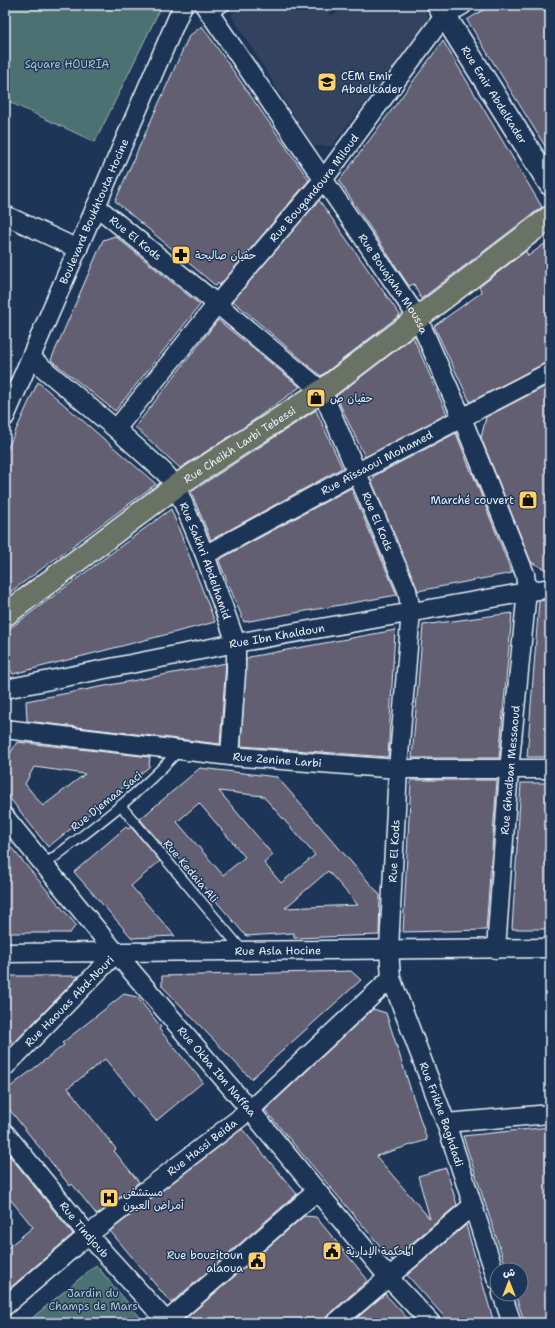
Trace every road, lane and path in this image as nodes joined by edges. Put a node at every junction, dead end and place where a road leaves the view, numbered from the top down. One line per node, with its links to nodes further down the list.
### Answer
1 (183, 5): 8 (street, Boulevard Boukhtouta Hocine)
2 (226, 5): 4 (lane)
3 (463, 5): 5 (street)
4 (207, 10): 6 (street, Rue Bouajaha Moussa)
5 (441, 11): 6 (street, Rue Bougandoura Miloud); 7 (street, Rue Emir Abdelkader)
6 (323, 180): 12 (street, Rue Bougandoura Miloud); 13 (street, Rue Bouajaha Moussa)
7 (550, 184)
8 (96, 206): 11 (street, Boulevard Boukhtouta Hocine); 12 (street, Rue El Kods)
9 (5, 215): 11 (street)
10 (550, 217): 13 (main road, Rue Cheikh Larbi Tebessi)
11 (78, 249): 14 (street, Boulevard Boukhtouta Hocine)
12 (217, 304): 16 (street, Rue El Kods); 19 (street, Rue Bougandoura Miloud)
13 (418, 318): 16 (main road, Rue Cheikh Larbi Tebessi); 18 (street, Rue Bouajaha Moussa)
14 (31, 358): 17 (street, Boulevard Boukhtouta Hocine); 19 (street, Rue Sakhri Abdelhamid)
15 (550, 372): 18 (street, Rue Aïssaoui Mohamed)
16 (322, 391): 20 (street, Rue El Kods); 21 (main road, Rue Cheikh Larbi Tebessi)
17 (5, 417)
18 (462, 418): 20 (street, Rue Aïssaoui Mohamed); 24 (street, Rue Bouajaha Moussa)
19 (116, 429): 21 (street, Rue Sakhri Abdelhamid)
20 (358, 472): 22 (street, Rue Aïssaoui Mohamed); 25 (street, Rue El Kods)
21 (176, 486): 22 (street, Rue Sakhri Abdelhamid); 26 (main road, Rue Cheikh Larbi Tebessi)
22 (205, 555): 27 (street, Rue Sakhri Abdelhamid)
23 (550, 588): 24 (street, Rue Ibn Khaldoun)
24 (527, 591): 25 (street, Rue Ibn Khaldoun); 33 (street, Rue Ghadban Messaoud)
25 (411, 611): 27 (street, Rue Ibn Khaldoun); 32 (street, Rue El Kods)
26 (5, 615)
27 (236, 643): 28 (street, Rue Ibn Khaldoun); 31 (street, Rue Sakhri Abdelhamid)
28 (5, 689)
29 (5, 729): 30 (street, Rue Zenine Larbi)
30 (179, 750): 31 (street, Rue Zenine Larbi); 35 (lane, Rue Djemaa Saci)
31 (230, 756): 32 (street, Rue Zenine Larbi)
32 (398, 769): 33 (street, Rue Zenine Larbi); 40 (street, Rue El Kods)
33 (510, 770): 34 (street, Rue Zenine Larbi); 38 (street, Rue Ghadban Messaoud)
34 (550, 770)
35 (121, 806): 37 (lane, Rue Djemaa Saci); 41 (lane, Rue Kedaia Ali)
36 (5, 817): 37 (street, Rue Okba Ibn Naffaa)
37 (44, 865): 43 (street, Rue Okba Ibn Naffaa)
38 (496, 948): 39 (street, Rue Asla Hocine); 40 (street, Rue Asla Hocine)
39 (550, 948)
40 (389, 949): 41 (street, Rue Asla Hocine); 44 (street, Rue Frikhe Baghdadi)
41 (243, 951): 43 (street, Rue Asla Hocine)
42 (5, 953): 43 (street, Rue Asla Hocine)
43 (116, 953): 45 (street, Rue Haouas Abd-Nouri); 46 (street, Rue Okba Ibn Naffaa)
44 (391, 978): 46 (street, Rue Hassi Beida); 48 (street, Rue Frikhe Baghdadi)
45 (5, 1067)
46 (250, 1110): 50 (street, Rue Okba Ibn Naffaa); 52 (street, Rue Hassi Beida)
47 (550, 1114): 48 (street)
48 (446, 1123): 51 (street, Rue Frikhe Baghdadi)
49 (5, 1133): 52 (street, Rue Tindjoub)
50 (317, 1191): 54 (street, Rue Okba Ibn Naffaa); 57 (street)
51 (472, 1206): 53 (street, Rue Frikhe Baghdadi); 54 (street)
52 (88, 1235): 55 (street, Rue Hassi Beida); 57 (street, Rue Tindjoub)
53 (491, 1262)
54 (389, 1278): 58 (street); 59 (street, Rue Okba Ibn Naffaa)
55 (7, 1300)
56 (505, 1302): 60 (street)
57 (167, 1322)
58 (335, 1323)
59 (431, 1323)
60 (512, 1323)

